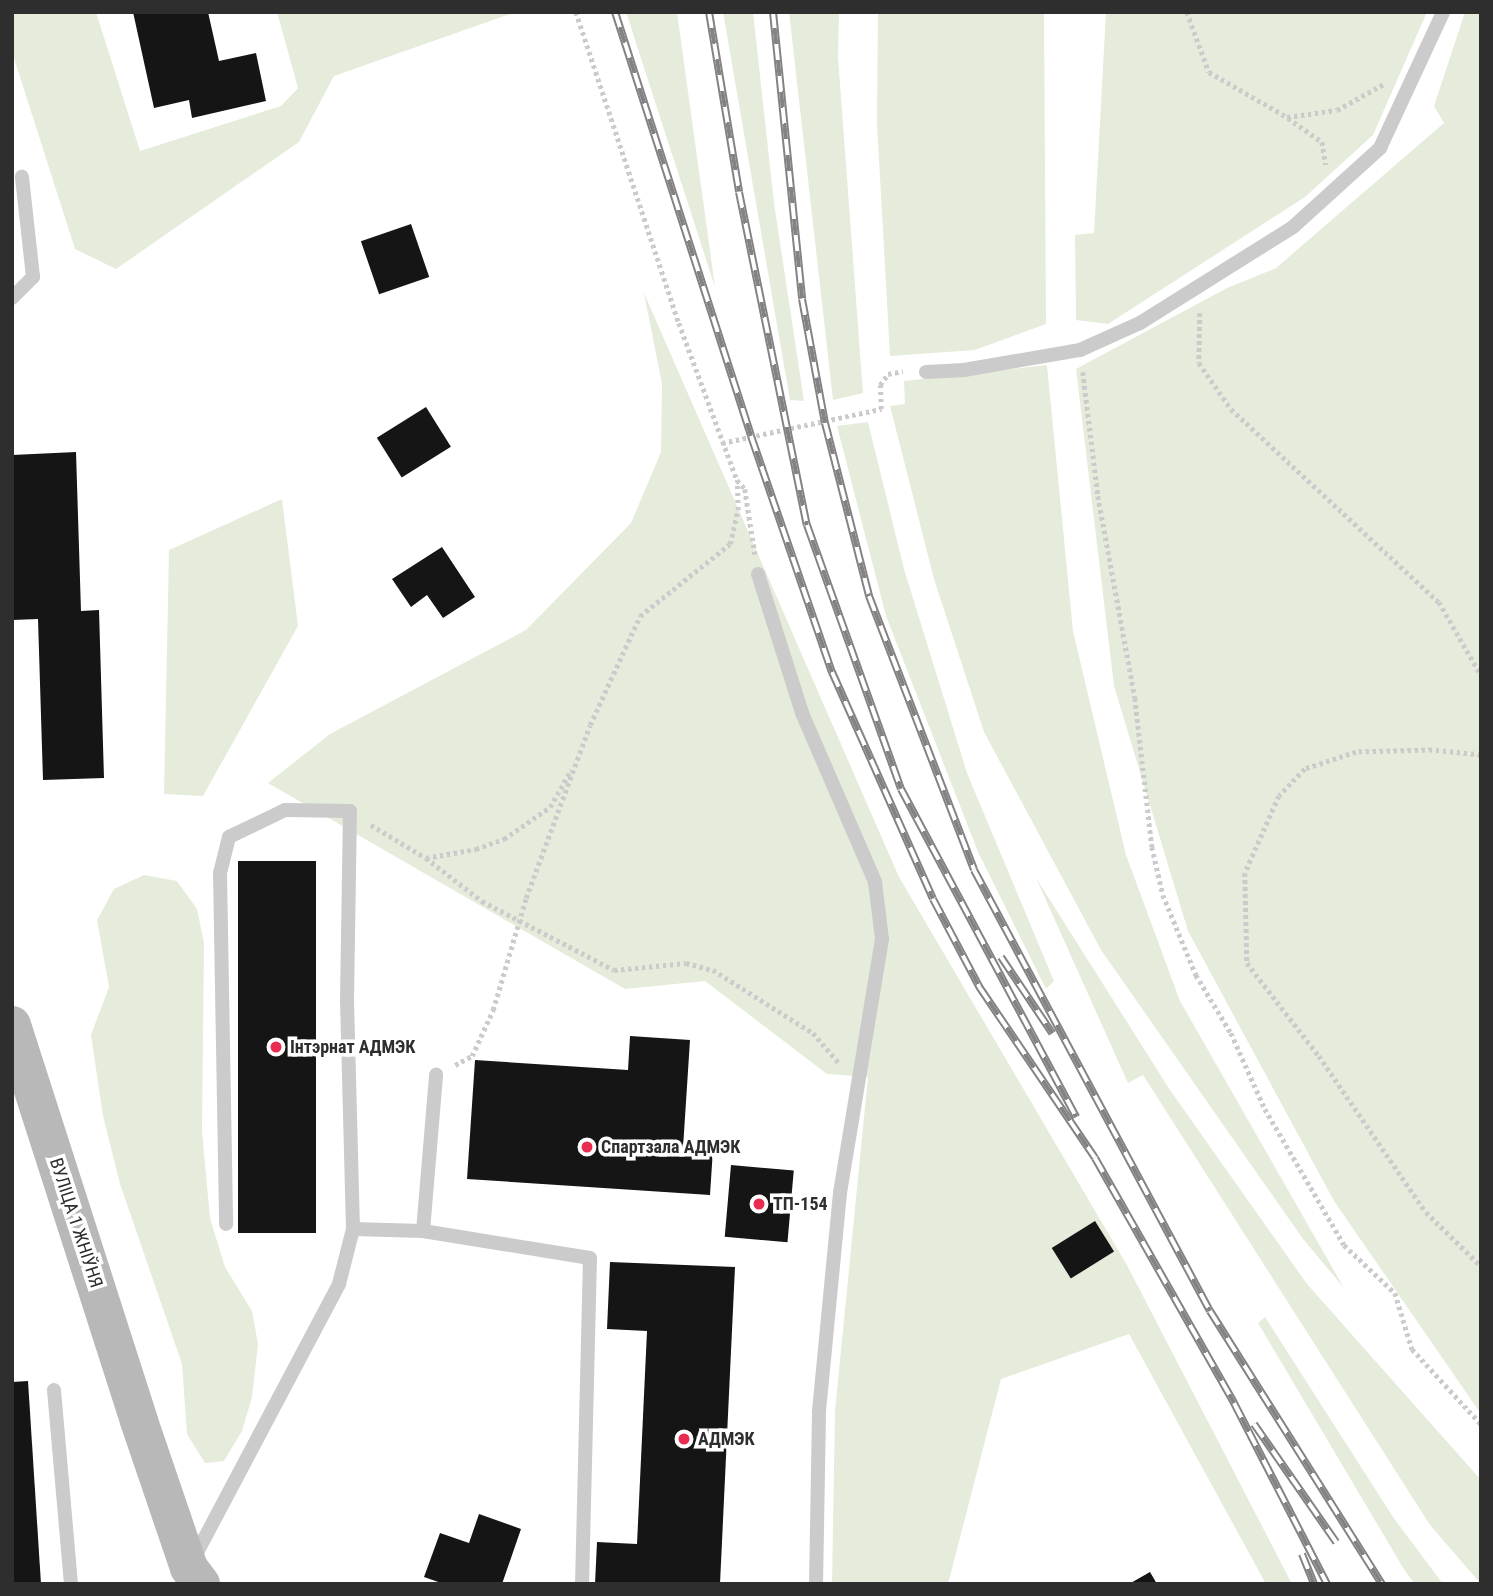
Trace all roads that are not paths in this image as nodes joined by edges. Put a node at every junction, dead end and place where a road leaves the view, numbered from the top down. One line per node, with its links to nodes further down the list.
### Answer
1 (1443, 12): 4 (lane)
2 (22, 177): 3 (lane)
3 (12, 298)
4 (926, 372)
5 (758, 574): 15 (lane)
6 (12, 1025): 12 (main road, ВУЛІЦА 1 ЖНІЎНЯ)
7 (436, 1075): 10 (lane)
8 (226, 1224): 9 (lane)
9 (353, 1229): 10 (lane); 12 (lane)
10 (423, 1231): 14 (lane)
11 (54, 1390): 13 (lane)
12 (191, 1578)
13 (71, 1584)
14 (582, 1584)
15 (816, 1584)

